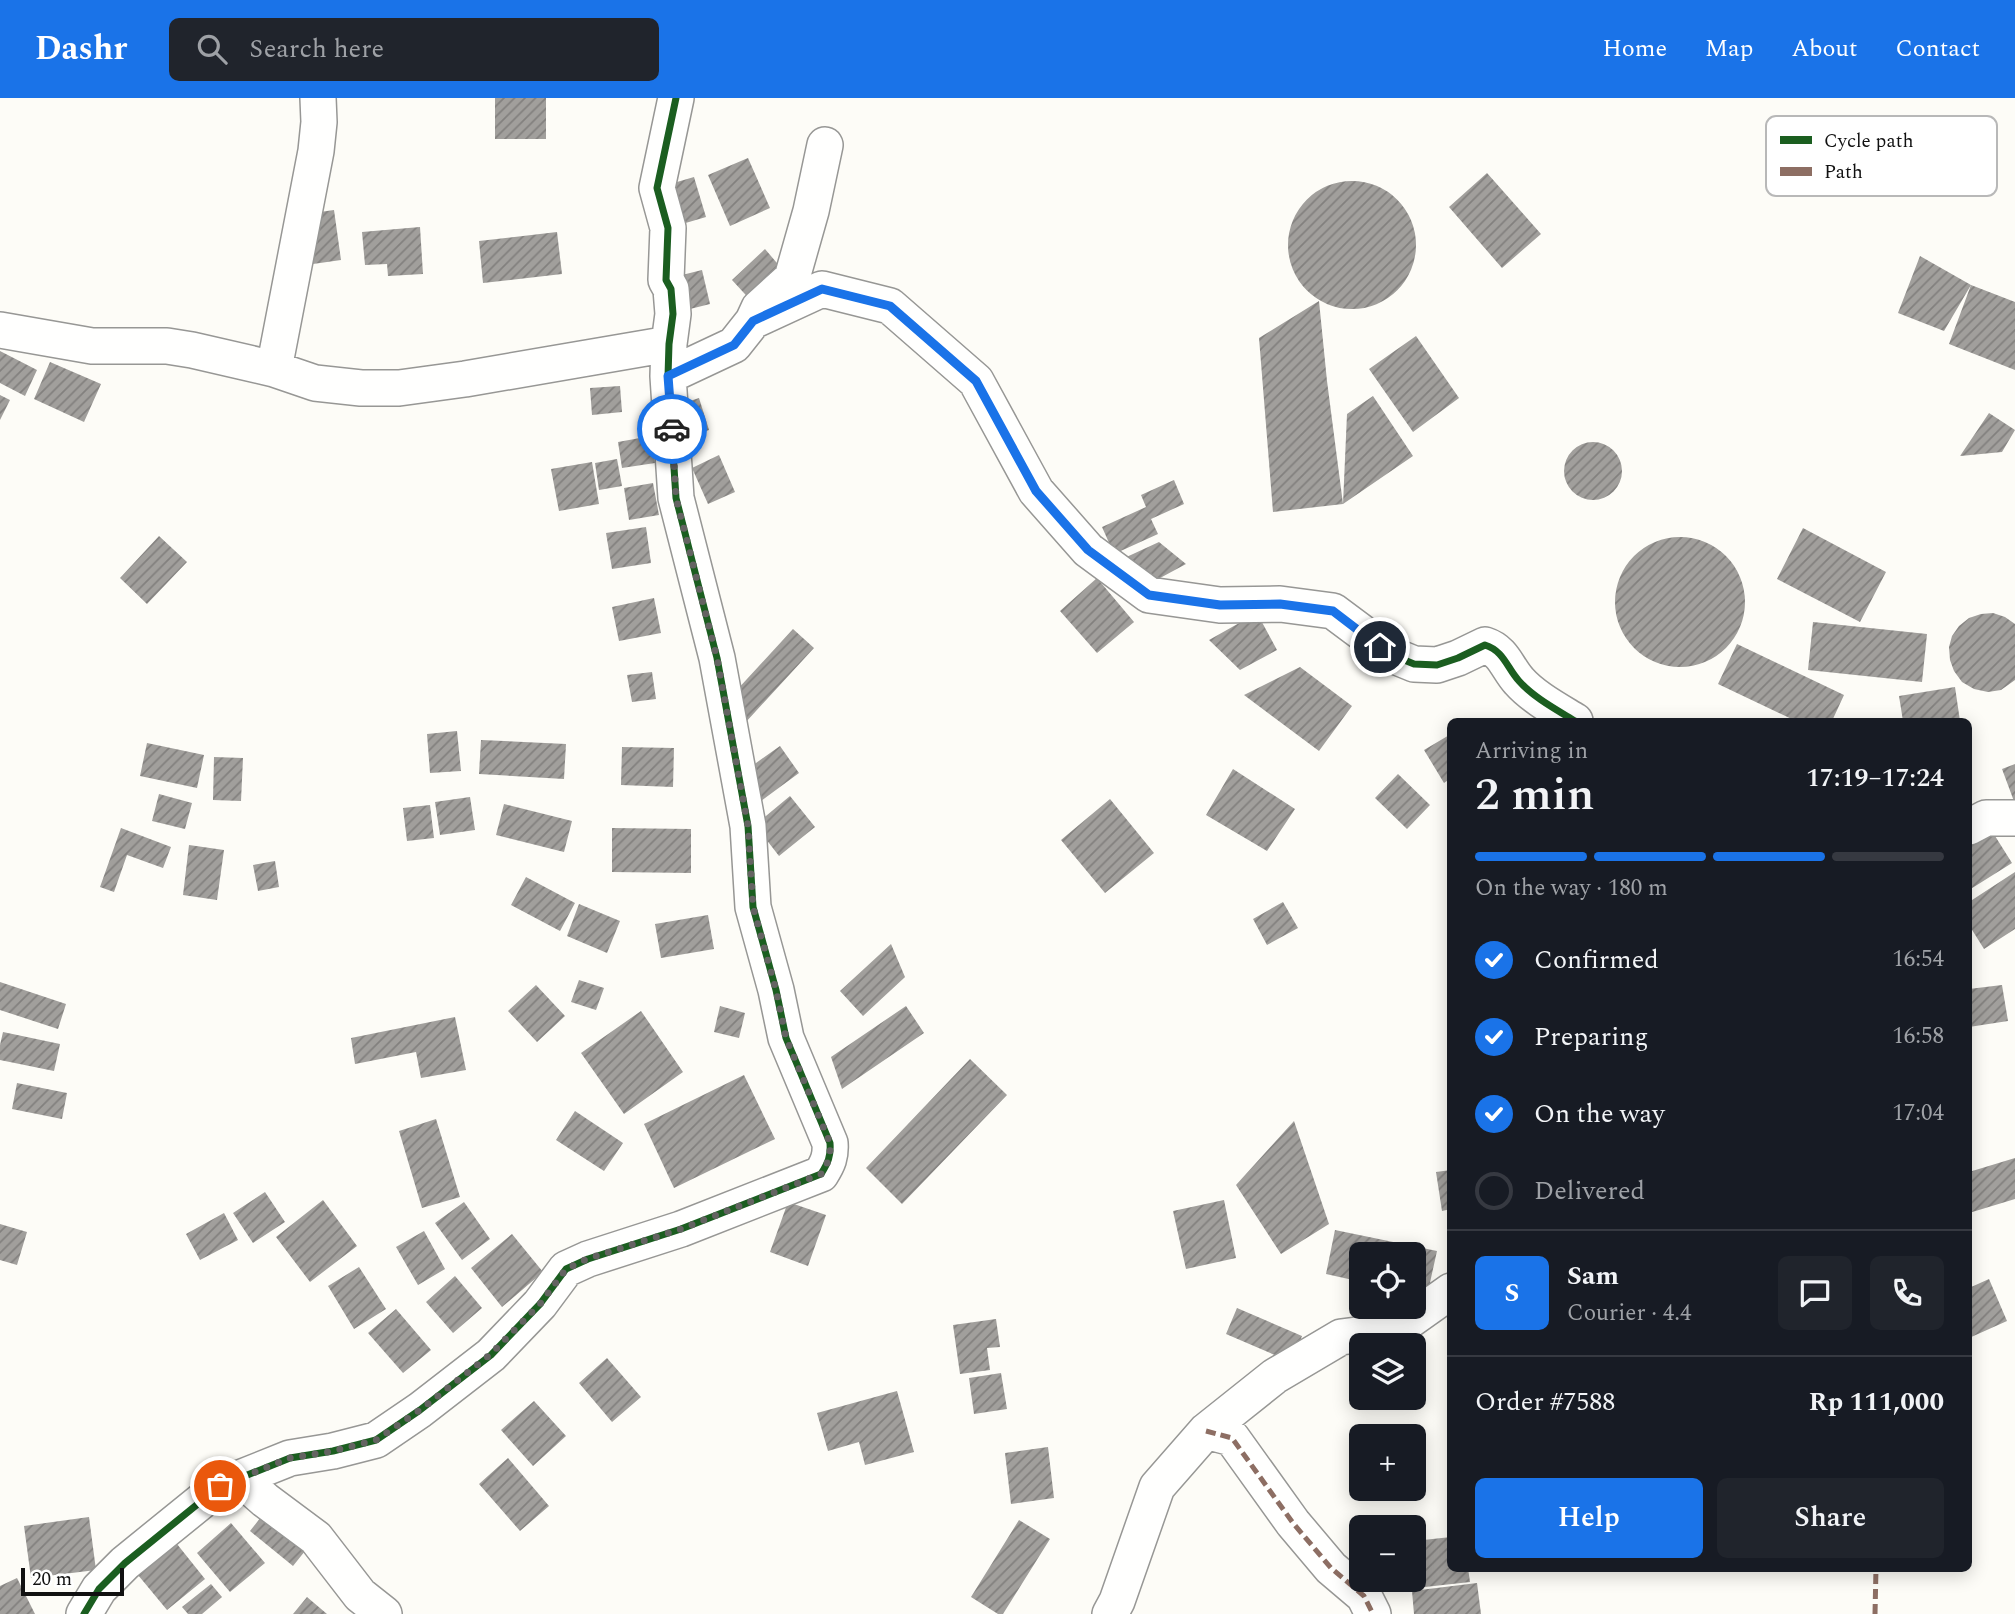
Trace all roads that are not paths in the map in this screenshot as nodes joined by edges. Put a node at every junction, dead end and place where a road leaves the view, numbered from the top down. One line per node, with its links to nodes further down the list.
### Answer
1 (318, 98): 7 (street)
2 (676, 98): 6 (street)
3 (825, 145): 4 (street)
4 (753, 321): 6 (street); 8 (street)
5 (0, 330): 7 (street)
6 (668, 360): 7 (street); 13 (street)
7 (274, 369)
8 (1570, 718)
9 (2015, 818): 10 (street)
10 (1972, 825)
11 (1447, 1294): 12 (street)
12 (1206, 1431): 16 (street); 17 (street)
13 (240, 1478): 14 (street); 15 (street)
14 (84, 1614)
15 (384, 1614)
16 (1110, 1614)
17 (1373, 1614)

